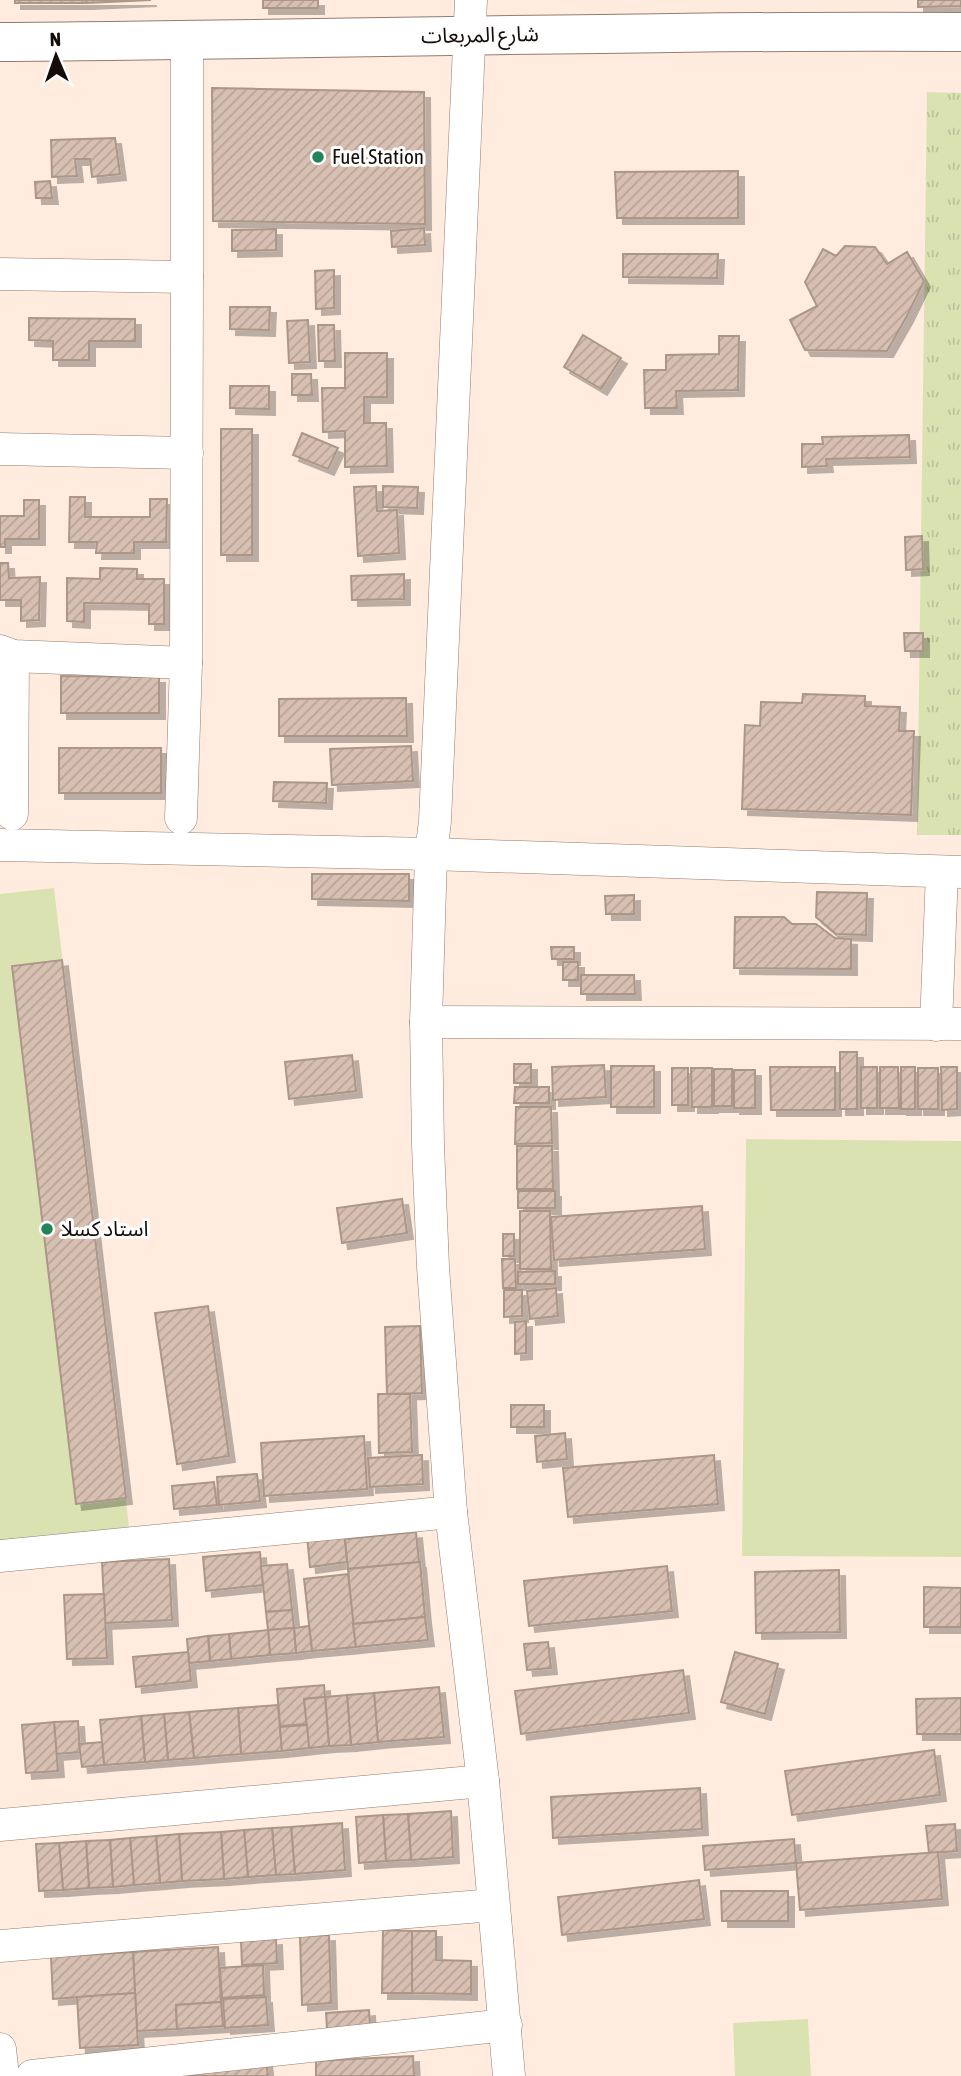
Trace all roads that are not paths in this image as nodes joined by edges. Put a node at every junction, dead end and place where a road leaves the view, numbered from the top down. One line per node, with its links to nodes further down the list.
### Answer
1 (471, 17): 2 (main road, شارع المربعات); 3 (main road, شارع المربعات); 14 (street)
2 (961, 32)
3 (187, 41): 4 (main road, شارع المربعات); 6 (street)
4 (0, 42)
5 (0, 274): 6 (street)
6 (187, 276): 8 (street)
7 (0, 449): 8 (street)
8 (187, 453): 10 (street)
9 (7, 654): 10 (street); 11 (street)
10 (186, 663): 12 (street)
11 (12, 814)
12 (181, 818)
13 (0, 845): 14 (street)
14 (431, 854): 15 (street); 16 (street)
15 (952, 872): 17 (street)
16 (426, 1022): 17 (street); 18 (street)
17 (949, 1024)
18 (451, 1512): 19 (street); 20 (street)
19 (0, 1556)
20 (483, 1781): 21 (street); 22 (street)
21 (0, 1825)
22 (493, 1905): 23 (street); 24 (street)
23 (0, 1946)
24 (506, 2025): 27 (street); 28 (street)
25 (0, 2049): 26 (street)
26 (2, 2076)
27 (32, 2076)
28 (509, 2076)

